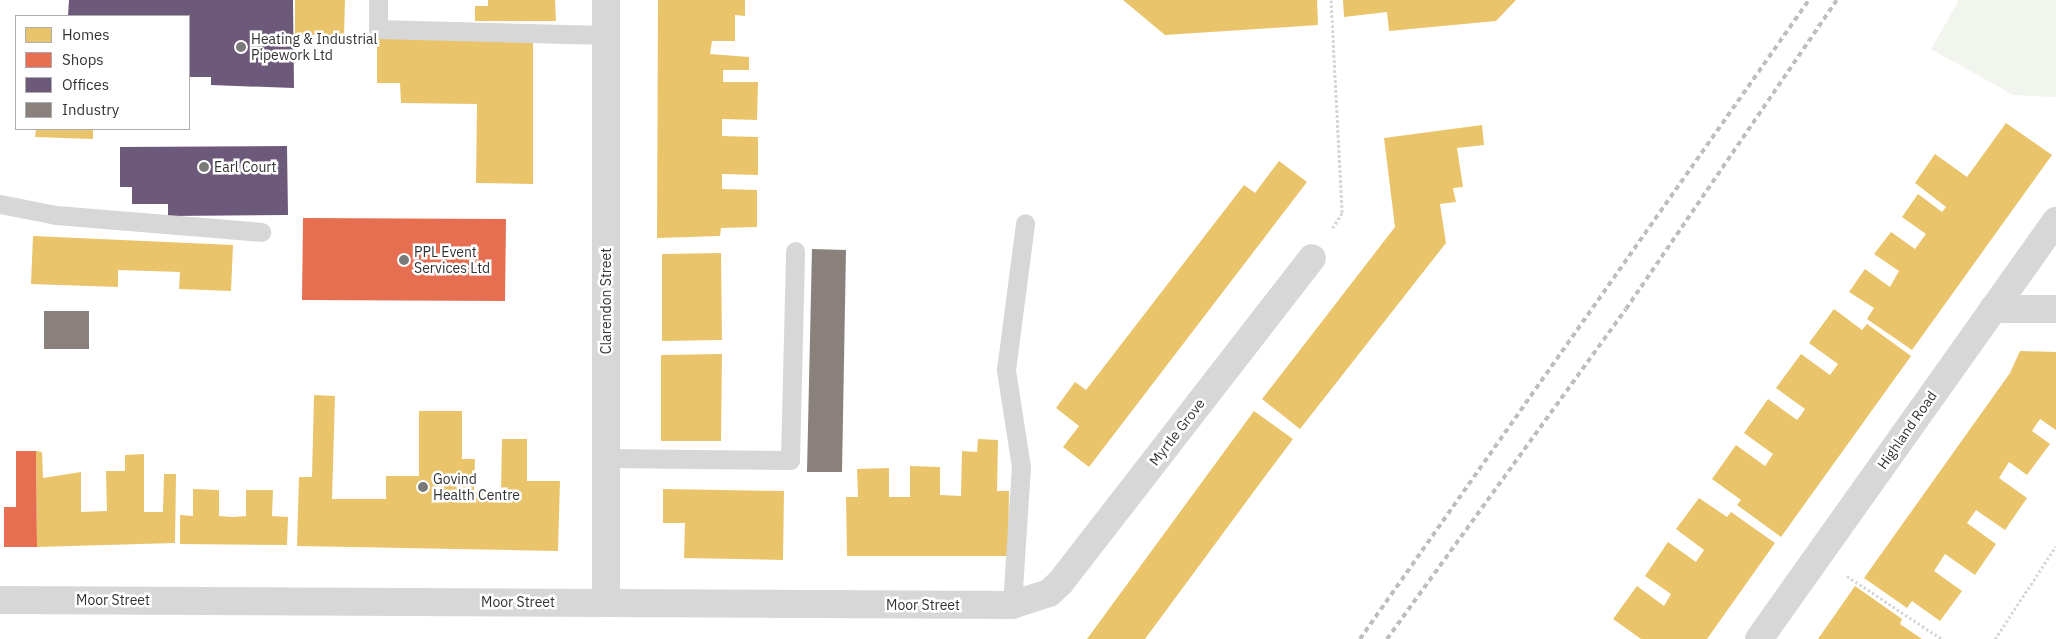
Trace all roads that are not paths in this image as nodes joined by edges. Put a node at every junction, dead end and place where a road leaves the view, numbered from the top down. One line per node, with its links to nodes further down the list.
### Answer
1 (378, 0): 3 (lane)
2 (606, 0): 3 (street, Clarendon Street)
3 (606, 35): 12 (street, Clarendon Street)
4 (0, 204): 7 (lane)
5 (2056, 221): 10 (street, Highland Road)
6 (1025, 223): 15 (lane)
7 (261, 232)
8 (795, 251): 12 (lane)
9 (1312, 258): 15 (street, Myrtle Grove)
10 (1993, 309): 11 (street); 16 (street, Highland Road)
11 (2056, 309)
12 (605, 458): 14 (street, Clarendon Street)
13 (0, 600): 14 (street, Moor Street)
14 (606, 602): 15 (street, Moor Street)
15 (1023, 602)
16 (1759, 639)

